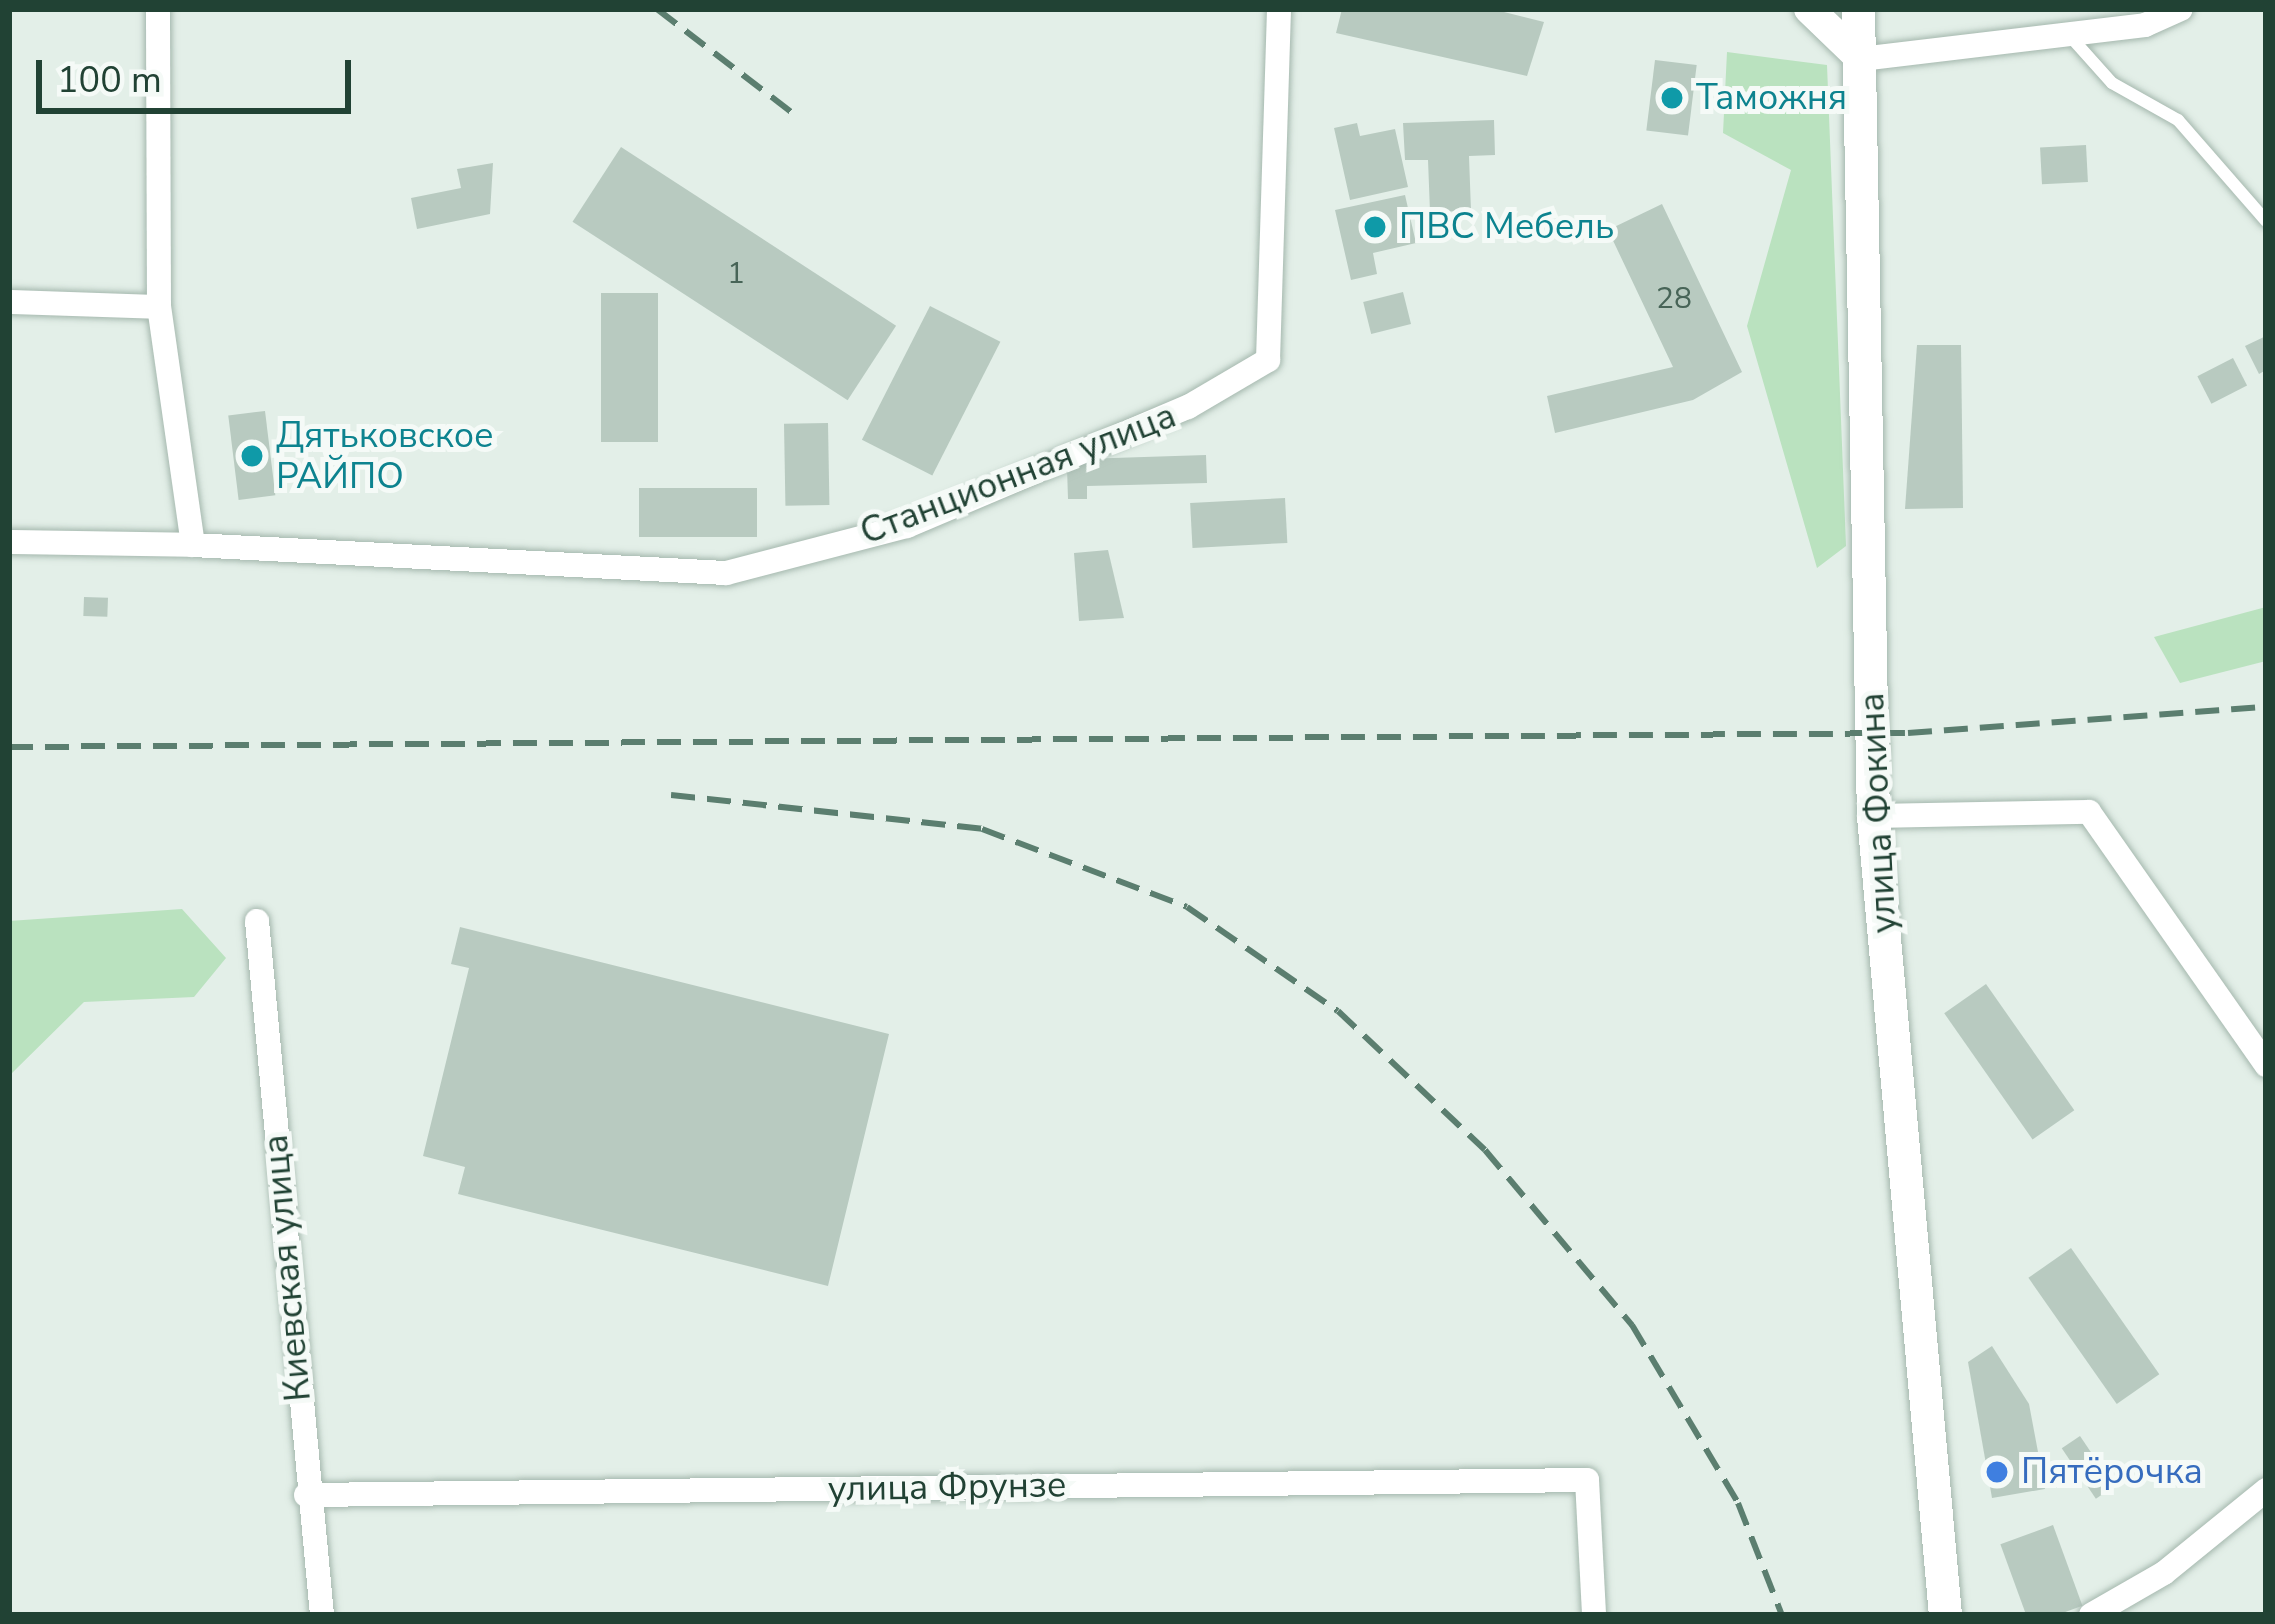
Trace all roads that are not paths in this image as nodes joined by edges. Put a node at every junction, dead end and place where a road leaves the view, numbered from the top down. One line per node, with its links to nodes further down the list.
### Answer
1 (158, 9): 10 (street)
2 (1279, 9): 12 (street, Станционная улица)
3 (1809, 9): 7 (street)
4 (1858, 9): 7 (main road, улица Фокина)
5 (2181, 9): 6 (street)
6 (2068, 34): 7 (street); 8 (lane)
7 (1861, 59): 13 (main road, улица Фокина)
8 (2266, 221)
9 (9, 302): 10 (street)
10 (159, 307): 12 (street)
11 (9, 542): 12 (street)
12 (193, 544)
13 (1873, 816): 15 (street); 20 (main road, улица Фокина)
14 (257, 921): 17 (street, Киевская улица)
15 (2266, 1065)
16 (2266, 1490): 21 (street)
17 (306, 1495): 18 (street, Киевская улица); 19 (street, улица Фрунзе)
18 (322, 1615)
19 (1594, 1615)
20 (1945, 1615)
21 (2091, 1615)

